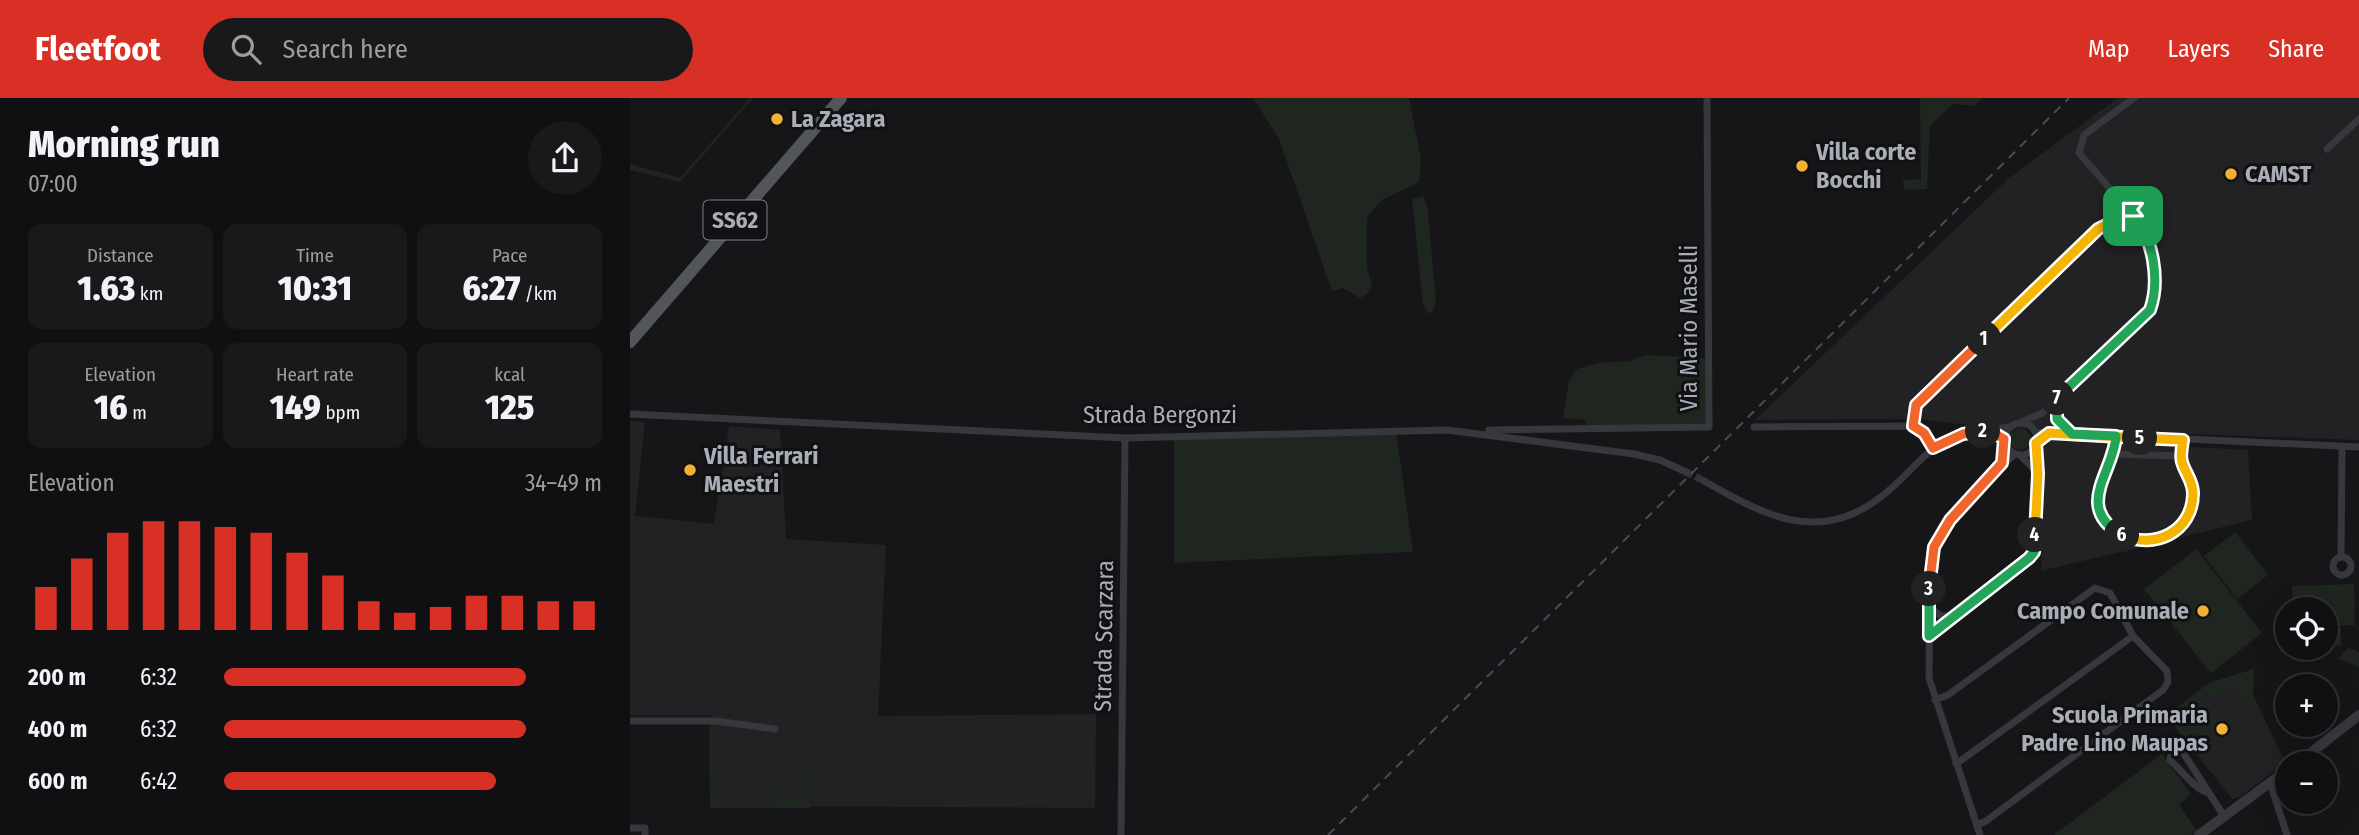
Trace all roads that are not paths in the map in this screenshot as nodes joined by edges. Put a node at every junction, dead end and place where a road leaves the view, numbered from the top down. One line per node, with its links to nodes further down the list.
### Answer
1 (841, 98): 13 (main road, SS62)
2 (1707, 98): 21 (street, Via Mario Maselli)
3 (2134, 98): 6 (street)
4 (2359, 119): 5 (street)
5 (2328, 149)
6 (2115, 197): 8 (street); 9 (street)
7 (2150, 201): 8 (street)
8 (2132, 214): 9 (street); 10 (street); 12 (street)
9 (2114, 218): 11 (street)
10 (2114, 228): 11 (street); 12 (street)
11 (2095, 234): 18 (street)
12 (2151, 251): 14 (street)
13 (630, 342)
14 (2056, 398): 15 (street); 26 (street)
15 (2042, 413): 17 (street); 24 (street)
16 (630, 414): 28 (street, Strada Bergonzi)
17 (2022, 422): 19 (street); 24 (street)
18 (1913, 426): 20 (street); 35 (street)
19 (2010, 426): 22 (street); 30 (street)
20 (1754, 427)
21 (1578, 429): 23 (street, Via Mario Maselli); 32 (street)
22 (1989, 430): 30 (street); 35 (street)
23 (1464, 431): 28 (street, Strada Bergonzi); 32 (street, Strada Bergonzi)
24 (2035, 431): 25 (street); 31 (street)
25 (2049, 433): 26 (street); 31 (street)
26 (2072, 434): 27 (street)
27 (2116, 436): 29 (street); 37 (street)
28 (1125, 438): 61 (street, Strada Scarzara)
29 (2183, 440): 33 (street); 38 (street)
30 (2005, 442): 36 (street); 39 (street)
31 (2036, 444): 36 (street); 41 (street)
32 (1572, 445): 40 (street, Strada Bergonzi)
33 (2342, 447): 34 (street); 43 (street)
34 (2359, 447)
35 (1933, 448): 42 (street)
36 (2017, 454): 39 (street); 41 (street)
37 (2115, 454): 38 (street); 38 (street)
38 (2182, 456)
39 (2002, 463): 44 (street)
40 (1686, 471)
41 (2038, 474): 45 (street)
42 (1704, 481)
43 (2341, 557)
44 (1929, 607): 45 (street); 46 (street)
45 (1954, 615): 46 (street)
46 (1929, 636): 48 (street)
47 (2133, 636): 48 (street); 53 (street); 58 (street)
48 (1935, 700): 53 (street)
49 (2359, 715): 52 (street)
50 (630, 721): 51 (street)
51 (775, 729)
52 (2313, 751)
53 (1956, 764): 58 (street)
54 (2275, 779): 55 (street)
55 (2270, 783): 57 (street); 64 (street)
56 (2206, 792): 56 (street); 57 (street)
57 (2224, 816): 63 (street)
58 (1977, 825): 62 (street)
59 (630, 828): 60 (street)
60 (645, 835)
61 (1121, 835)
62 (1980, 835)
63 (2199, 835)
64 (2287, 835)

